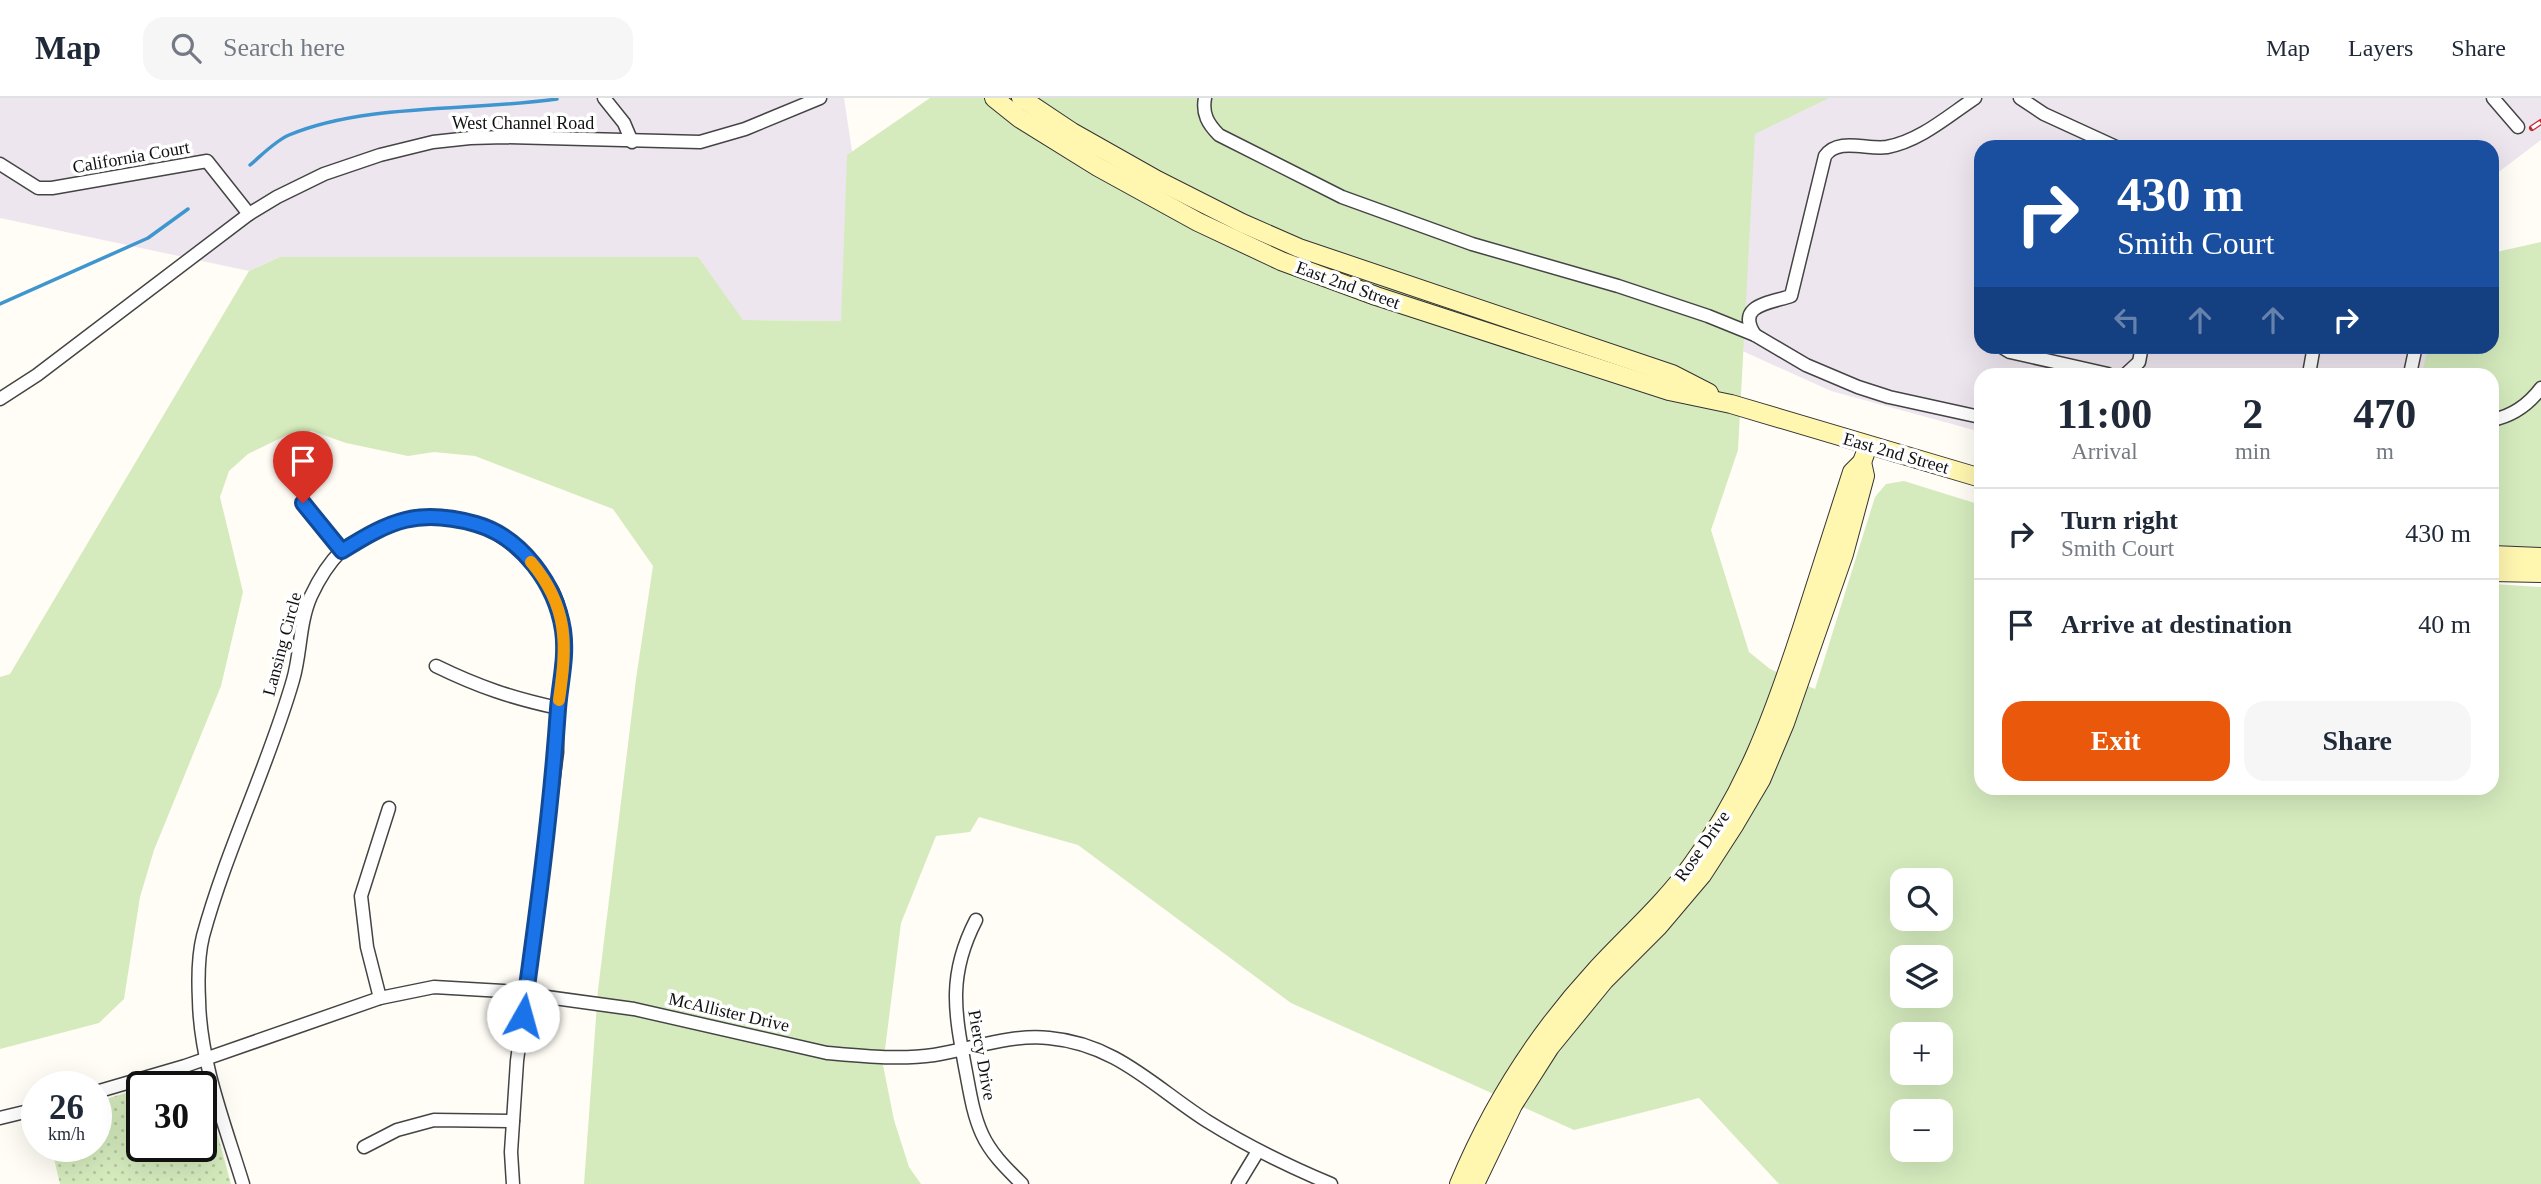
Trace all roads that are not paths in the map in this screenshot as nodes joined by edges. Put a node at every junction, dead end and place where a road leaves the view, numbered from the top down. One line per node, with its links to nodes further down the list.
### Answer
1 (604, 98): 11 (street)
2 (820, 98): 11 (street, West Channel Road)
3 (994, 98): 19 (main road, East 2nd Street)
4 (1021, 98): 19 (main road, East 2nd Street)
5 (1205, 98): 14 (street)
6 (1975, 98): 14 (street)
7 (2020, 98): 10 (street)
8 (2493, 98): 9 (street)
9 (2518, 127)
10 (2101, 140)
11 (632, 142): 13 (street, West Channel Road)
12 (0, 164): 13 (street, California Court)
13 (249, 215): 18 (street, West Channel Road)
14 (1755, 335): 20 (street)
15 (2018, 354): 16 (street)
16 (2071, 368)
17 (2541, 388): 21 (street)
18 (0, 399)
19 (1731, 404): 22 (main road, East 2nd Street)
20 (1974, 416)
21 (2499, 419)
22 (1865, 454): 23 (main road, East 2nd Street); 49 (main road, Rose Drive); 50 (main road, Rose Drive)
23 (1974, 477)
24 (303, 503): 25 (street)
25 (342, 551): 31 (street, Lansing Circle); 37 (street, Lansing Circle)
26 (2499, 555): 27 (main road)
27 (2541, 557)
28 (2499, 572): 29 (main road)
29 (2541, 573)
30 (436, 666): 31 (street)
31 (558, 708): 34 (street, Lansing Circle)
32 (389, 808): 35 (street)
33 (976, 920): 36 (street, Piercy Drive)
34 (526, 994): 35 (street, McAllister Drive); 36 (street, McAllister Drive); 41 (street, Lansing Circle)
35 (380, 998): 37 (street, McAllister Drive)
36 (962, 1050): 43 (street, McAllister Drive); 46 (street, Piercy Drive)
37 (207, 1058): 38 (street, McAllister Drive); 44 (street, Lansing Circle)
38 (112, 1087)
39 (21, 1113): 40 (street)
40 (0, 1118)
41 (513, 1122): 42 (street); 45 (street, Lansing Circle)
42 (364, 1147)
43 (1258, 1151): 47 (street); 48 (street, McAllister Drive)
44 (243, 1184)
45 (513, 1184)
46 (1023, 1184)
47 (1238, 1184)
48 (1331, 1184)
49 (1459, 1184)
50 (1475, 1184)

